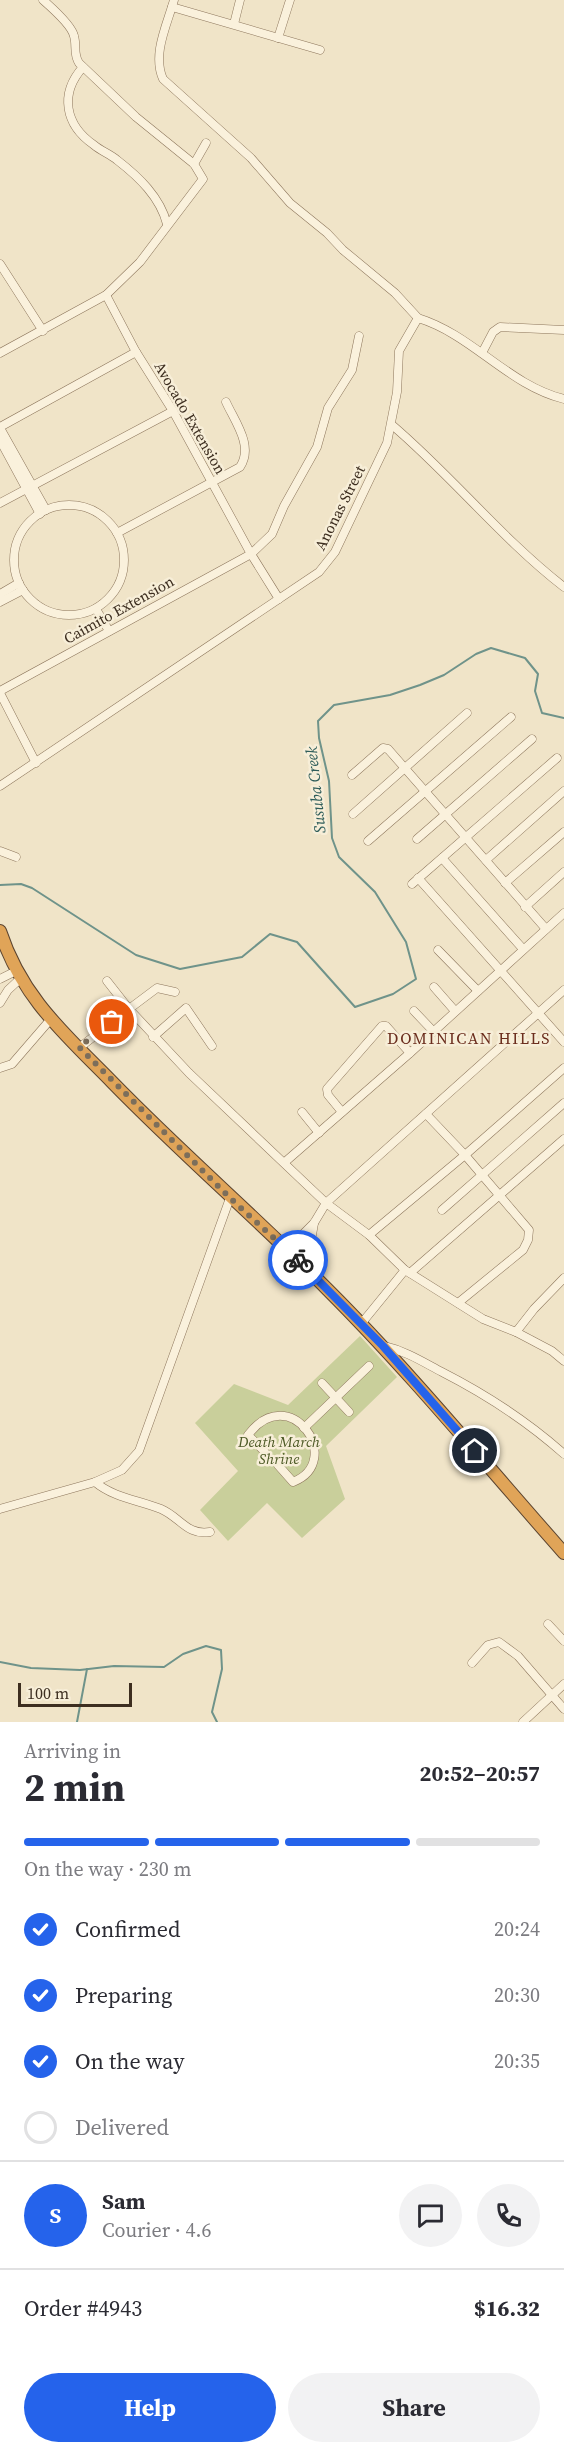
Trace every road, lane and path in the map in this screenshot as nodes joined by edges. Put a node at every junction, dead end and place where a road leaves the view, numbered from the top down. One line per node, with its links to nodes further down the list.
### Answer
1 (43, 0): 8 (street)
2 (240, 0): 5 (street)
3 (290, 0): 6 (street)
4 (173, 3): 5 (street); 16 (street)
5 (234, 24): 6 (street)
6 (278, 38): 7 (street)
7 (320, 50)
8 (83, 67): 10 (street); 11 (street)
9 (206, 143): 10 (street)
10 (194, 164): 12 (street)
11 (163, 207): 12 (street); 13 (street)
12 (176, 214): 13 (street)
13 (167, 224): 15 (street)
14 (0, 264): 18 (street)
15 (106, 295): 18 (street); 20 (street, Avocado Extension)
16 (418, 318): 22 (street); 26 (street, Anonas Street)
17 (564, 330): 22 (street)
18 (43, 331): 21 (street)
19 (359, 336): 34 (street, Caimito Extension)
20 (136, 352): 25 (street, Avocado Extension); 27 (street)
21 (0, 353)
22 (482, 353): 23 (street)
23 (564, 399)
24 (226, 402): 29 (street)
25 (173, 411): 29 (street, Avocado Extension); 30 (street)
26 (392, 425): 36 (street); 38 (street, Anonas Street)
27 (0, 427): 30 (street)
28 (0, 440): 30 (street)
29 (212, 482): 33 (street); 34 (street, Avocado Extension)
30 (30, 487): 31 (street); 32 (street)
31 (0, 503)
32 (43, 512): 33 (street); 35 (street)
33 (117, 533): 40 (street)
34 (251, 554): 38 (street, Avocado Extension); 41 (street, Caimito Extension)
35 (21, 587): 37 (street); 39 (street); 40 (street)
36 (564, 587)
37 (0, 594)
38 (279, 599): 47 (street, Anonas Street)
39 (0, 602)
40 (96, 609): 41 (street)
41 (109, 631): 42 (street, Caimito Extension)
42 (0, 692): 47 (street)
43 (467, 713): 48 (street)
44 (511, 717): 51 (street)
45 (532, 739): 54 (street)
46 (558, 758): 56 (street)
47 (36, 763): 50 (street, Anonas Street)
48 (404, 768): 49 (street); 51 (street); 53 (street)
49 (352, 775)
50 (0, 786)
51 (424, 791): 54 (street); 58 (street)
52 (564, 791): 62 (street)
53 (353, 814)
54 (445, 814): 56 (street); 57 (street)
55 (564, 832): 65 (street)
56 (466, 836): 61 (street); 62 (street)
57 (417, 839)
58 (368, 841)
59 (0, 851): 60 (street)
60 (16, 857)
61 (442, 858): 64 (street); 71 (street)
62 (486, 860): 65 (street)
63 (564, 872): 67 (street)
64 (418, 878): 66 (street); 73 (street)
65 (505, 883): 67 (street)
66 (411, 884)
67 (525, 907): 69 (street)
68 (564, 913): 69 (street)
69 (546, 929): 71 (street)
70 (0, 931): 74 (highway)
71 (523, 949): 73 (street)
72 (438, 950): 78 (street)
73 (500, 971): 78 (street); 85 (street)
74 (19, 975): 75 (street); 81 (street); 86 (highway)
75 (0, 979)
76 (107, 981): 82 (street)
77 (435, 987): 84 (street)
78 (478, 990): 84 (street)
79 (564, 990): 85 (street)
80 (175, 992): 82 (street)
81 (0, 1003)
82 (129, 1009): 88 (street); 91 (street)
83 (414, 1011): 87 (street)
84 (455, 1011): 87 (street)
85 (539, 1013): 89 (street); 98 (street)
86 (50, 1020): 91 (highway); 93 (street)
87 (433, 1031): 92 (street)
88 (153, 1036): 90 (street); 102 (street)
89 (564, 1042)
90 (212, 1046)
91 (79, 1047): 105 (highway)
92 (410, 1053): 97 (street); 97 (street)
93 (0, 1068)
94 (564, 1068): 101 (street)
95 (564, 1103): 103 (street)
96 (302, 1112): 99 (street)
97 (342, 1112): 99 (street)
98 (426, 1114): 101 (street); 106 (street)
99 (319, 1132): 102 (street)
100 (564, 1139): 104 (street)
101 (465, 1155): 103 (street); 108 (street)
102 (285, 1162): 106 (street)
103 (482, 1175): 104 (street); 107 (street)
104 (500, 1196): 110 (street); 112 (street)
105 (230, 1198): 109 (highway); 125 (street)
106 (326, 1203): 108 (street); 109 (street)
107 (442, 1210)
108 (369, 1235): 110 (street)
109 (291, 1253): 113 (highway)
110 (408, 1271): 112 (street); 113 (street)
111 (564, 1278): 114 (street)
112 (458, 1303): 114 (street)
113 (361, 1324): 115 (highway)
114 (516, 1332): 116 (street)
115 (383, 1346): 123 (street); 128 (highway)
116 (564, 1360)
117 (369, 1366): 119 (street)
118 (322, 1383): 119 (street)
119 (336, 1398): 120 (street); 121 (street)
120 (349, 1412)
121 (304, 1428): 122 (street); 124 (street)
122 (264, 1452)
123 (564, 1454)
124 (278, 1465)
125 (96, 1482): 126 (street); 127 (street)
126 (0, 1509)
127 (210, 1532)
128 (564, 1553)
129 (548, 1624): 130 (street)
130 (564, 1641)
131 (472, 1663): 133 (street)
132 (564, 1684): 133 (street)
133 (551, 1695): 134 (street); 135 (street)
134 (564, 1709)
135 (523, 1722)

